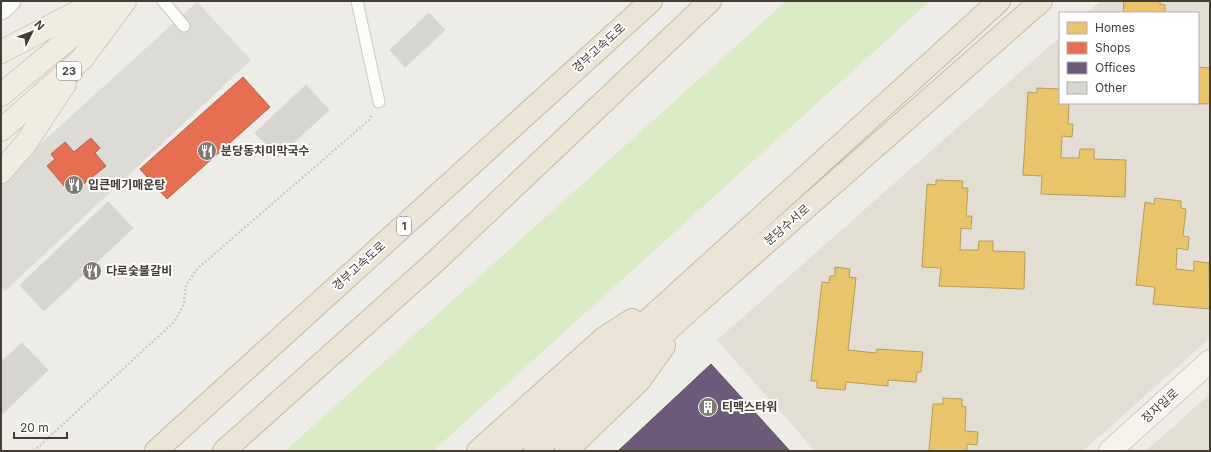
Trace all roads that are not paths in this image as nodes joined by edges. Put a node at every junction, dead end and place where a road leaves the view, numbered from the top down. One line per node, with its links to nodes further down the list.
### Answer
1 (10, 1): 11 (street)
2 (98, 1): 13 (main road)
3 (114, 1): 15 (main road, 23)
4 (125, 1): 14 (main road, 23)
5 (163, 1): 12 (lane)
6 (357, 1): 16 (lane)
7 (651, 1): 22 (highway, 경부고속도로 / 1)
8 (710, 1): 23 (highway)
9 (999, 1): 19 (highway, 분당수서로)
10 (1041, 1): 20 (highway, 분당수서로)
11 (1, 9)
12 (184, 26)
13 (1, 52)
14 (82, 59): 17 (main road, 23); 18 (main road)
15 (1, 95)
16 (379, 102)
17 (1, 130)
18 (1, 172)
19 (678, 292): 24 (highway); 25 (highway, 분당수서로)
20 (692, 308): 26 (highway, 분당수서로); 27 (highway)
21 (1210, 361): 28 (street, 정자일로)
22 (156, 451)
23 (224, 451)
24 (478, 451)
25 (504, 451)
26 (535, 451)
27 (566, 451)
28 (1110, 451)

